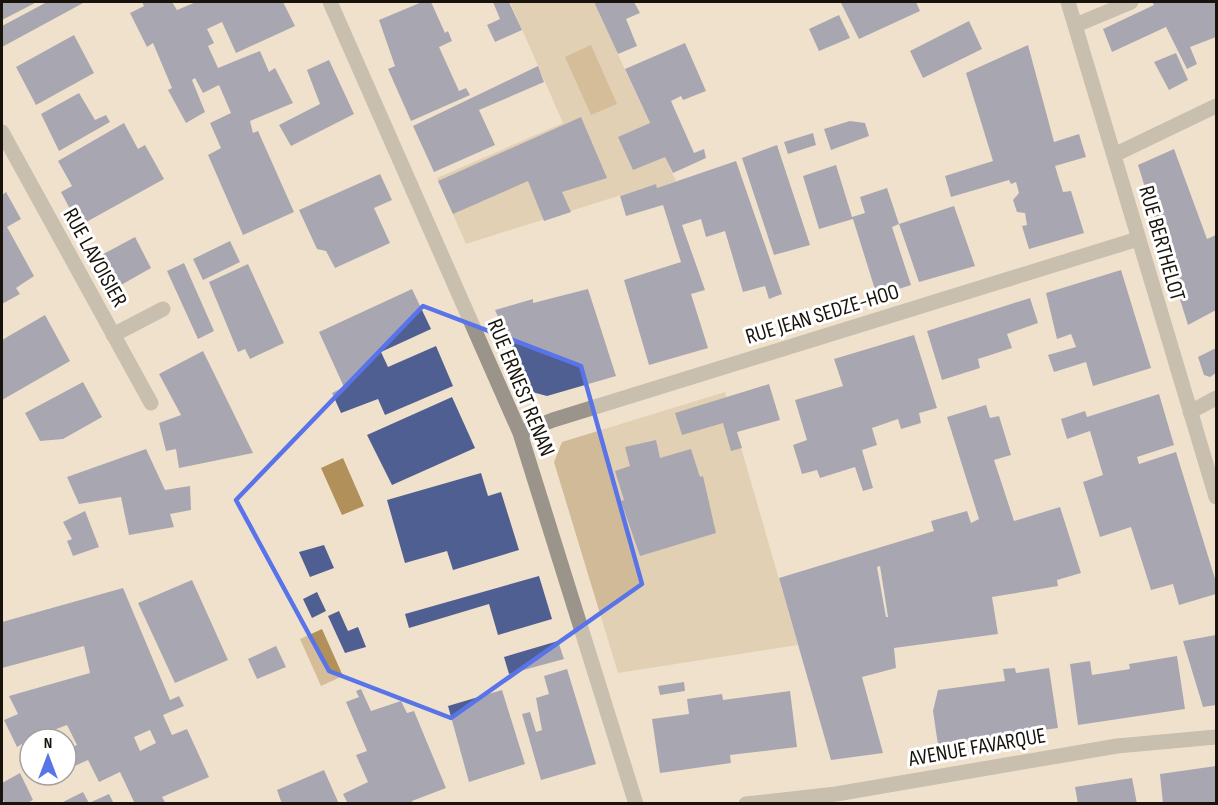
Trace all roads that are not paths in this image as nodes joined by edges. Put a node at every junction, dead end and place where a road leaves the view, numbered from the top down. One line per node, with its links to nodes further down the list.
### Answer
1 (330, 2): 14 (street, RUE ERNEST RENAN)
2 (1068, 2): 4 (street, RUE BERTHELOT)
3 (1131, 2): 4 (street)
4 (1076, 25): 7 (street, RUE BERTHELOT)
5 (1216, 106): 7 (street)
6 (2, 132): 10 (street, RUE LAVOISIER)
7 (1114, 154): 8 (street, RUE BERTHELOT)
8 (1138, 239): 13 (street, RUE BERTHELOT); 14 (street, RUE JEAN SEDZE-HOO)
9 (163, 309): 10 (street)
10 (113, 335): 12 (street, RUE LAVOISIER)
11 (1216, 398): 13 (street)
12 (151, 403)
13 (1190, 412): 15 (street, RUE BERTHELOT)
14 (520, 433): 17 (street, RUE ERNEST RENAN)
15 (1216, 497)
16 (1216, 736): 18 (street, AVENUE FAVARQUE)
17 (636, 804)
18 (746, 804)

